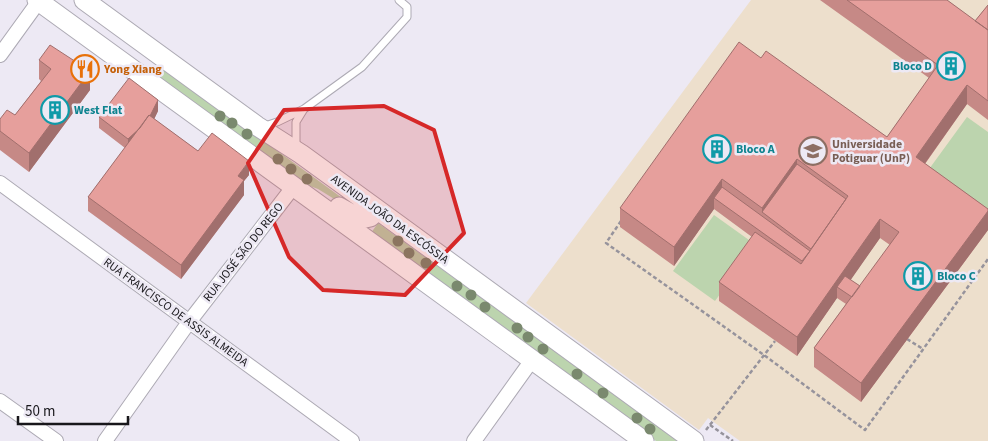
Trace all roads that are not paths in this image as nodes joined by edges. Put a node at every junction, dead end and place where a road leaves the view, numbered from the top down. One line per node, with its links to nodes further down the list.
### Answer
1 (84, 0): 5 (main road, AVENIDA JOÃO DA ESCÓSSIA)
2 (400, 0): 7 (lane)
3 (38, 1): 4 (main road); 6 (street)
4 (77, 29): 5 (main road); 11 (main road)
5 (158, 54): 8 (main road, AVENIDA JOÃO DA ESCÓSSIA)
6 (0, 55)
7 (304, 109): 8 (lane); 9 (lane)
8 (260, 128): 9 (main road, AVENIDA JOÃO DA ESCÓSSIA)
9 (296, 151): 13 (main road, AVENIDA JOÃO DA ESCÓSSIA)
10 (0, 183): 14 (street, RUA FRANCISCO DE ASSIS ALMEIDA)
11 (294, 186): 12 (main road); 14 (street, RUA JOSÉ SÃO DO REGO)
12 (312, 199): 13 (main road); 15 (main road)
13 (378, 210): 17 (main road, AVENIDA JOÃO DA ESCÓSSIA)
14 (189, 322): 19 (street, RUA JOSÉ SÃO DO REGO); 20 (street, RUA FRANCISCO DE ASSIS ALMEIDA)
15 (532, 360): 21 (street); 22 (main road)
16 (0, 401): 18 (street)
17 (699, 438)
18 (56, 441)
19 (105, 441)
20 (352, 441)
21 (474, 441)
22 (644, 441)

